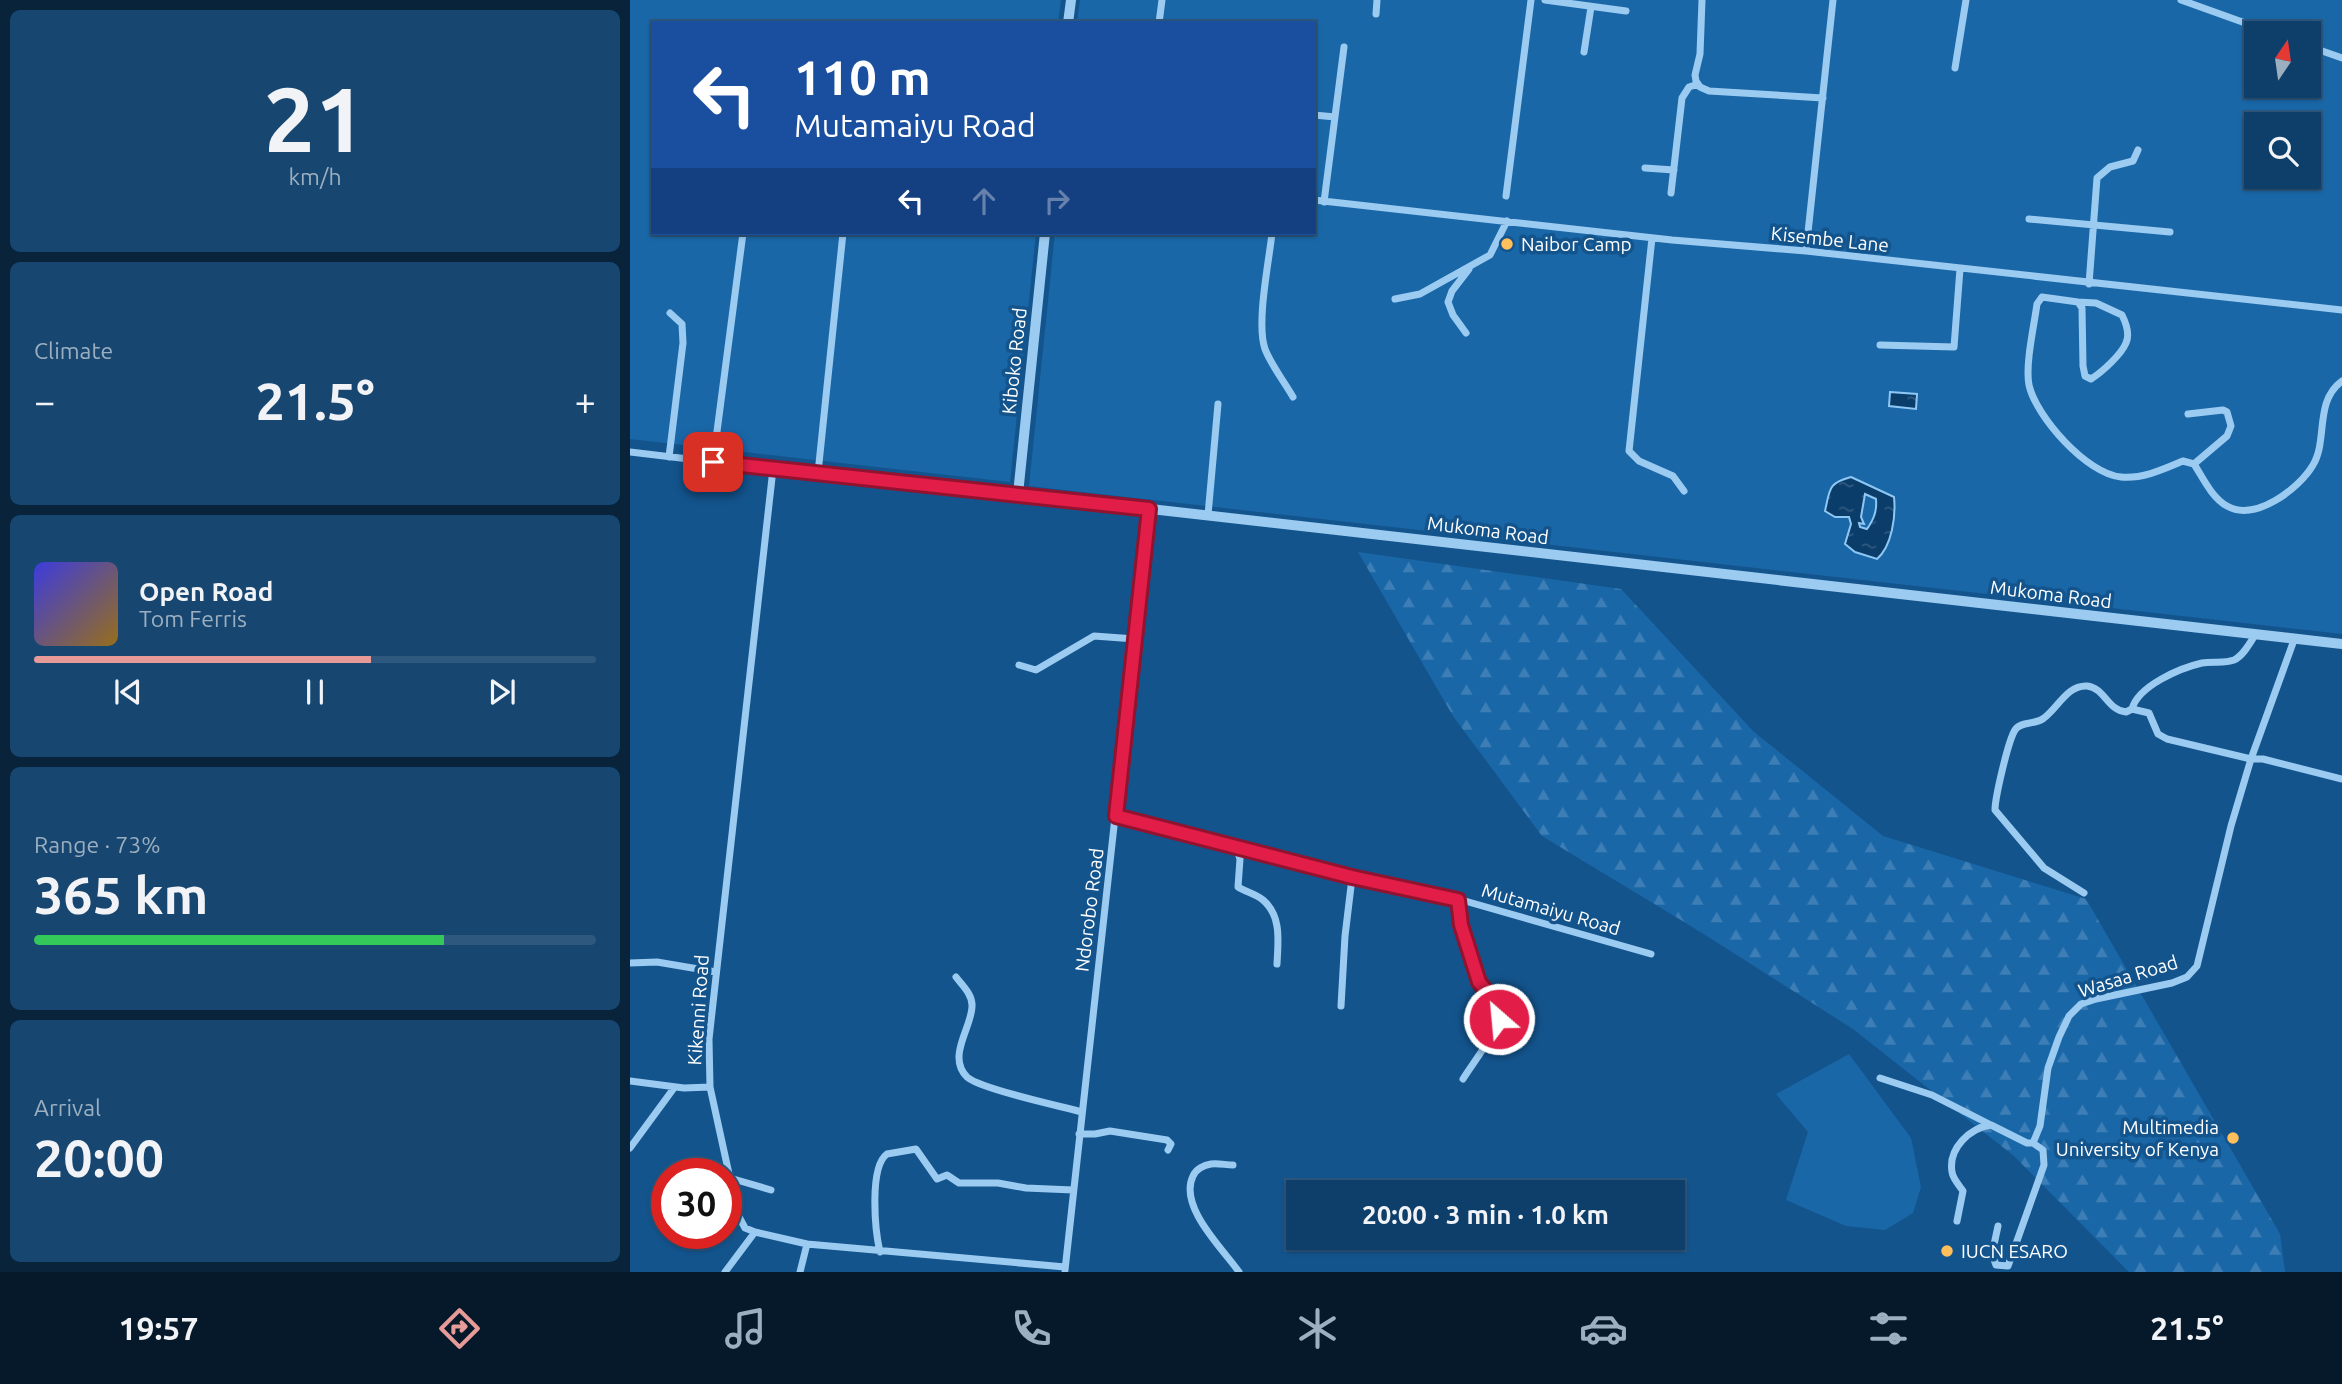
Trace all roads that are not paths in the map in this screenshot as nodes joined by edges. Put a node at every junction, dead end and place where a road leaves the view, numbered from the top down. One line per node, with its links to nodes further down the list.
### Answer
1 (1071, 0): 13 (street)
2 (1162, 0): 14 (street)
3 (1377, 0): 12 (street)
4 (1531, 0): 29 (street)
5 (1545, 0): 10 (street)
6 (1702, 0): 21 (street)
7 (1833, 0): 22 (street)
8 (1966, 0): 20 (street)
9 (2181, 0): 15 (street)
10 (1591, 7): 11 (street); 18 (street)
11 (1626, 11)
12 (1376, 14)
13 (1068, 21)
14 (1159, 21)
15 (2244, 23)
16 (1344, 47): 24 (street)
17 (2321, 51): 19 (street)
18 (1584, 52)
19 (2342, 58)
20 (1955, 68)
21 (1698, 84): 22 (street); 27 (street)
22 (1823, 98): 41 (street)
23 (1316, 115): 24 (street)
24 (1335, 117): 31 (street)
25 (2138, 150): 34 (street)
26 (1646, 168): 27 (street)
27 (1674, 170): 28 (street)
28 (1671, 193)
29 (1506, 196)
30 (1316, 200): 31 (street, Kisembe Lane)
31 (1324, 202): 33 (street, Kisembe Lane)
32 (2029, 219): 34 (street)
33 (1507, 221): 40 (street, Kisembe Lane); 42 (street)
34 (2093, 224): 35 (street); 44 (street)
35 (2170, 232)
36 (743, 235): 57 (street)
37 (843, 235): 60 (street)
38 (1045, 235): 62 (street, Kiboko Road)
39 (1272, 235): 52 (street)
40 (1652, 237): 41 (street, Kisembe Lane); 61 (street)
41 (1807, 251): 43 (street, Kisembe Lane)
42 (1471, 265): 45 (street); 49 (street)
43 (1960, 270): 44 (street, Kisembe Lane); 50 (street)
44 (2088, 284): 47 (street, Kisembe Lane)
45 (1395, 299)
46 (2078, 302): 46 (street); 58 (street)
47 (2342, 310)
48 (670, 313): 56 (street)
49 (1466, 333)
50 (1880, 345)
51 (2342, 381): 58 (street)
52 (1293, 397)
53 (1218, 404): 64 (street)
54 (2188, 414): 58 (street)
55 (630, 452): 56 (street, Mukoma Road)
56 (669, 457): 57 (street, Mukoma Road)
57 (713, 462): 59 (street, Mukoma Road)
58 (2194, 464)
59 (772, 469): 60 (street, Mukoma Road); 81 (street, Kikenni Road)
60 (818, 473): 62 (street, Mukoma Road)
61 (1684, 491)
62 (1018, 494): 63 (street, Mukoma Road)
63 (1149, 509): 64 (street, Mukoma Road); 66 (street, Ndorobo Road)
64 (1208, 515): 65 (street, Mukoma Road)
65 (2255, 635): 67 (street, Mukoma Road); 70 (street)
66 (1135, 639): 69 (street); 73 (street, Ndorobo Road)
67 (2294, 640): 68 (street, Mukoma Road); 71 (street, Wasaa Road)
68 (2342, 644)
69 (1019, 665)
70 (2132, 709): 71 (street); 76 (street)
71 (2251, 760): 72 (street); 92 (street, Wasaa Road)
72 (2342, 779)
73 (1116, 816): 74 (street, Mutamaiyu Road); 89 (street, Ndorobo Road)
74 (1236, 847): 75 (street, Mutamaiyu Road); 80 (street)
75 (1352, 877): 77 (street, Mutamaiyu Road); 83 (street)
76 (2084, 893)
77 (1458, 900): 78 (street, Mutamaiyu Road); 85 (street)
78 (1651, 954)
79 (630, 963): 81 (street)
80 (1277, 964)
81 (716, 972): 88 (street, Kikenni Road)
82 (956, 977): 89 (street)
83 (1341, 1006)
84 (1880, 1078): 90 (street)
85 (1463, 1079)
86 (630, 1081): 87 (street)
87 (674, 1087): 88 (street); 93 (street)
88 (710, 1087): 95 (street, Kikenni Road)
89 (1082, 1112): 91 (street, Ndorobo Road)
90 (1991, 1125): 92 (street); 100 (street)
91 (1079, 1134): 94 (street); 99 (street, Ndorobo Road)
92 (2033, 1143): 102 (street)
93 (630, 1148)
94 (1168, 1150)
95 (726, 1158)
96 (1233, 1165): 109 (street)
97 (742, 1182): 98 (street)
98 (771, 1190)
99 (1073, 1190): 105 (street); 106 (street, Ndorobo Road)
100 (1957, 1221)
101 (742, 1224): 103 (street, Kikenni Road)
102 (1997, 1226)
103 (755, 1232): 104 (street); 107 (street)
104 (807, 1244): 105 (street); 108 (street)
105 (880, 1252): 106 (street)
106 (1065, 1270)
107 (724, 1272)
108 (800, 1272)
109 (1239, 1272)

